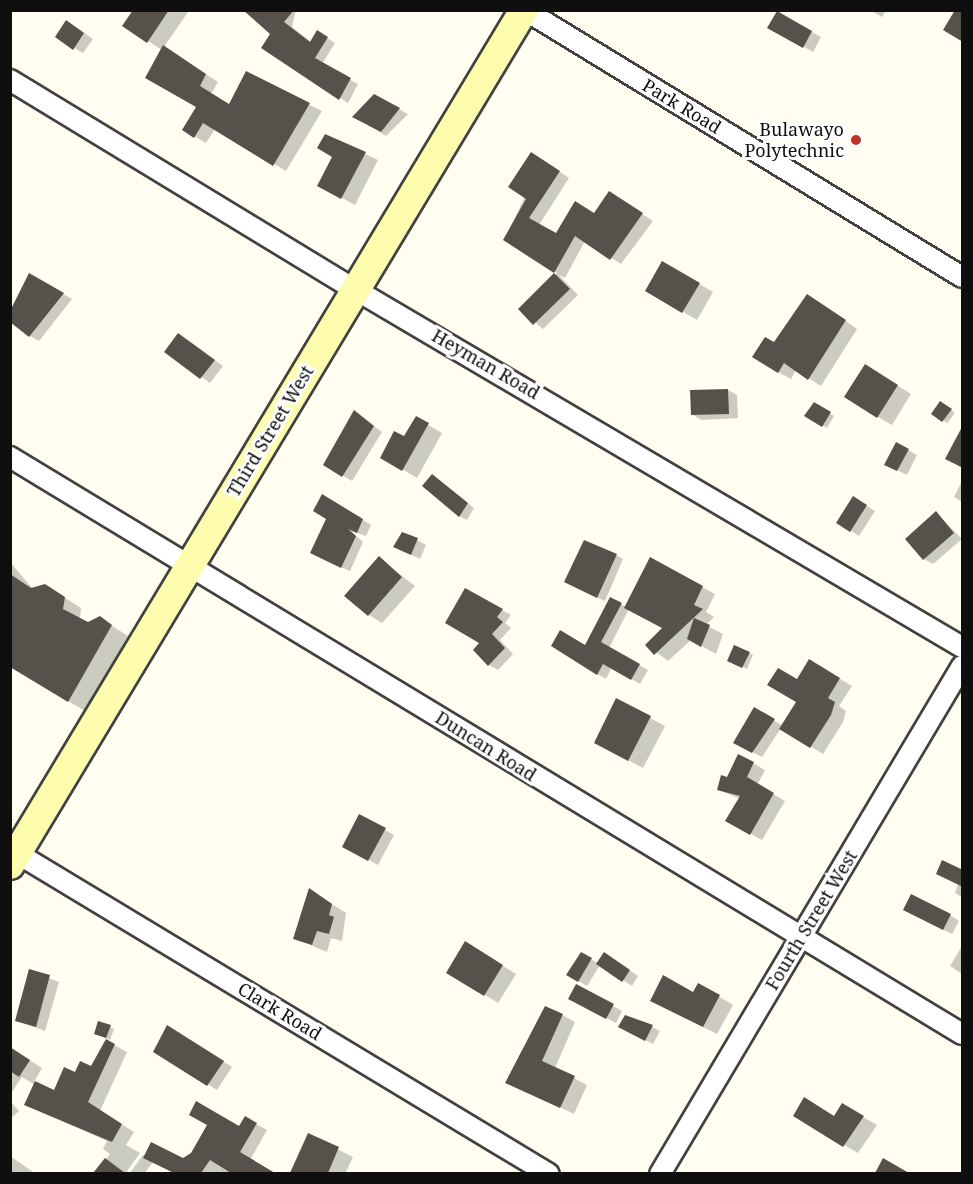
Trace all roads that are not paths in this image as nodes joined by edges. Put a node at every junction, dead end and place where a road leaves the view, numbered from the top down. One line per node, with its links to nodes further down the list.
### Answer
1 (525, 10): 3 (street, Park Road); 4 (main road, Third Street West)
2 (10, 80): 4 (street, Heyman Road)
3 (963, 277)
4 (356, 290): 6 (main road, Third Street West); 7 (street, Heyman Road)
5 (10, 457): 6 (street, Duncan Road)
6 (189, 564): 9 (main road, Third Street West); 10 (street, Duncan Road)
7 (963, 647)
8 (963, 666): 10 (street, Fourth Street West)
9 (13, 856): 12 (street, Clark Road)
10 (799, 938): 11 (street, Duncan Road); 13 (street, Fourth Street West)
11 (963, 1034)
12 (549, 1173)
13 (660, 1173)

